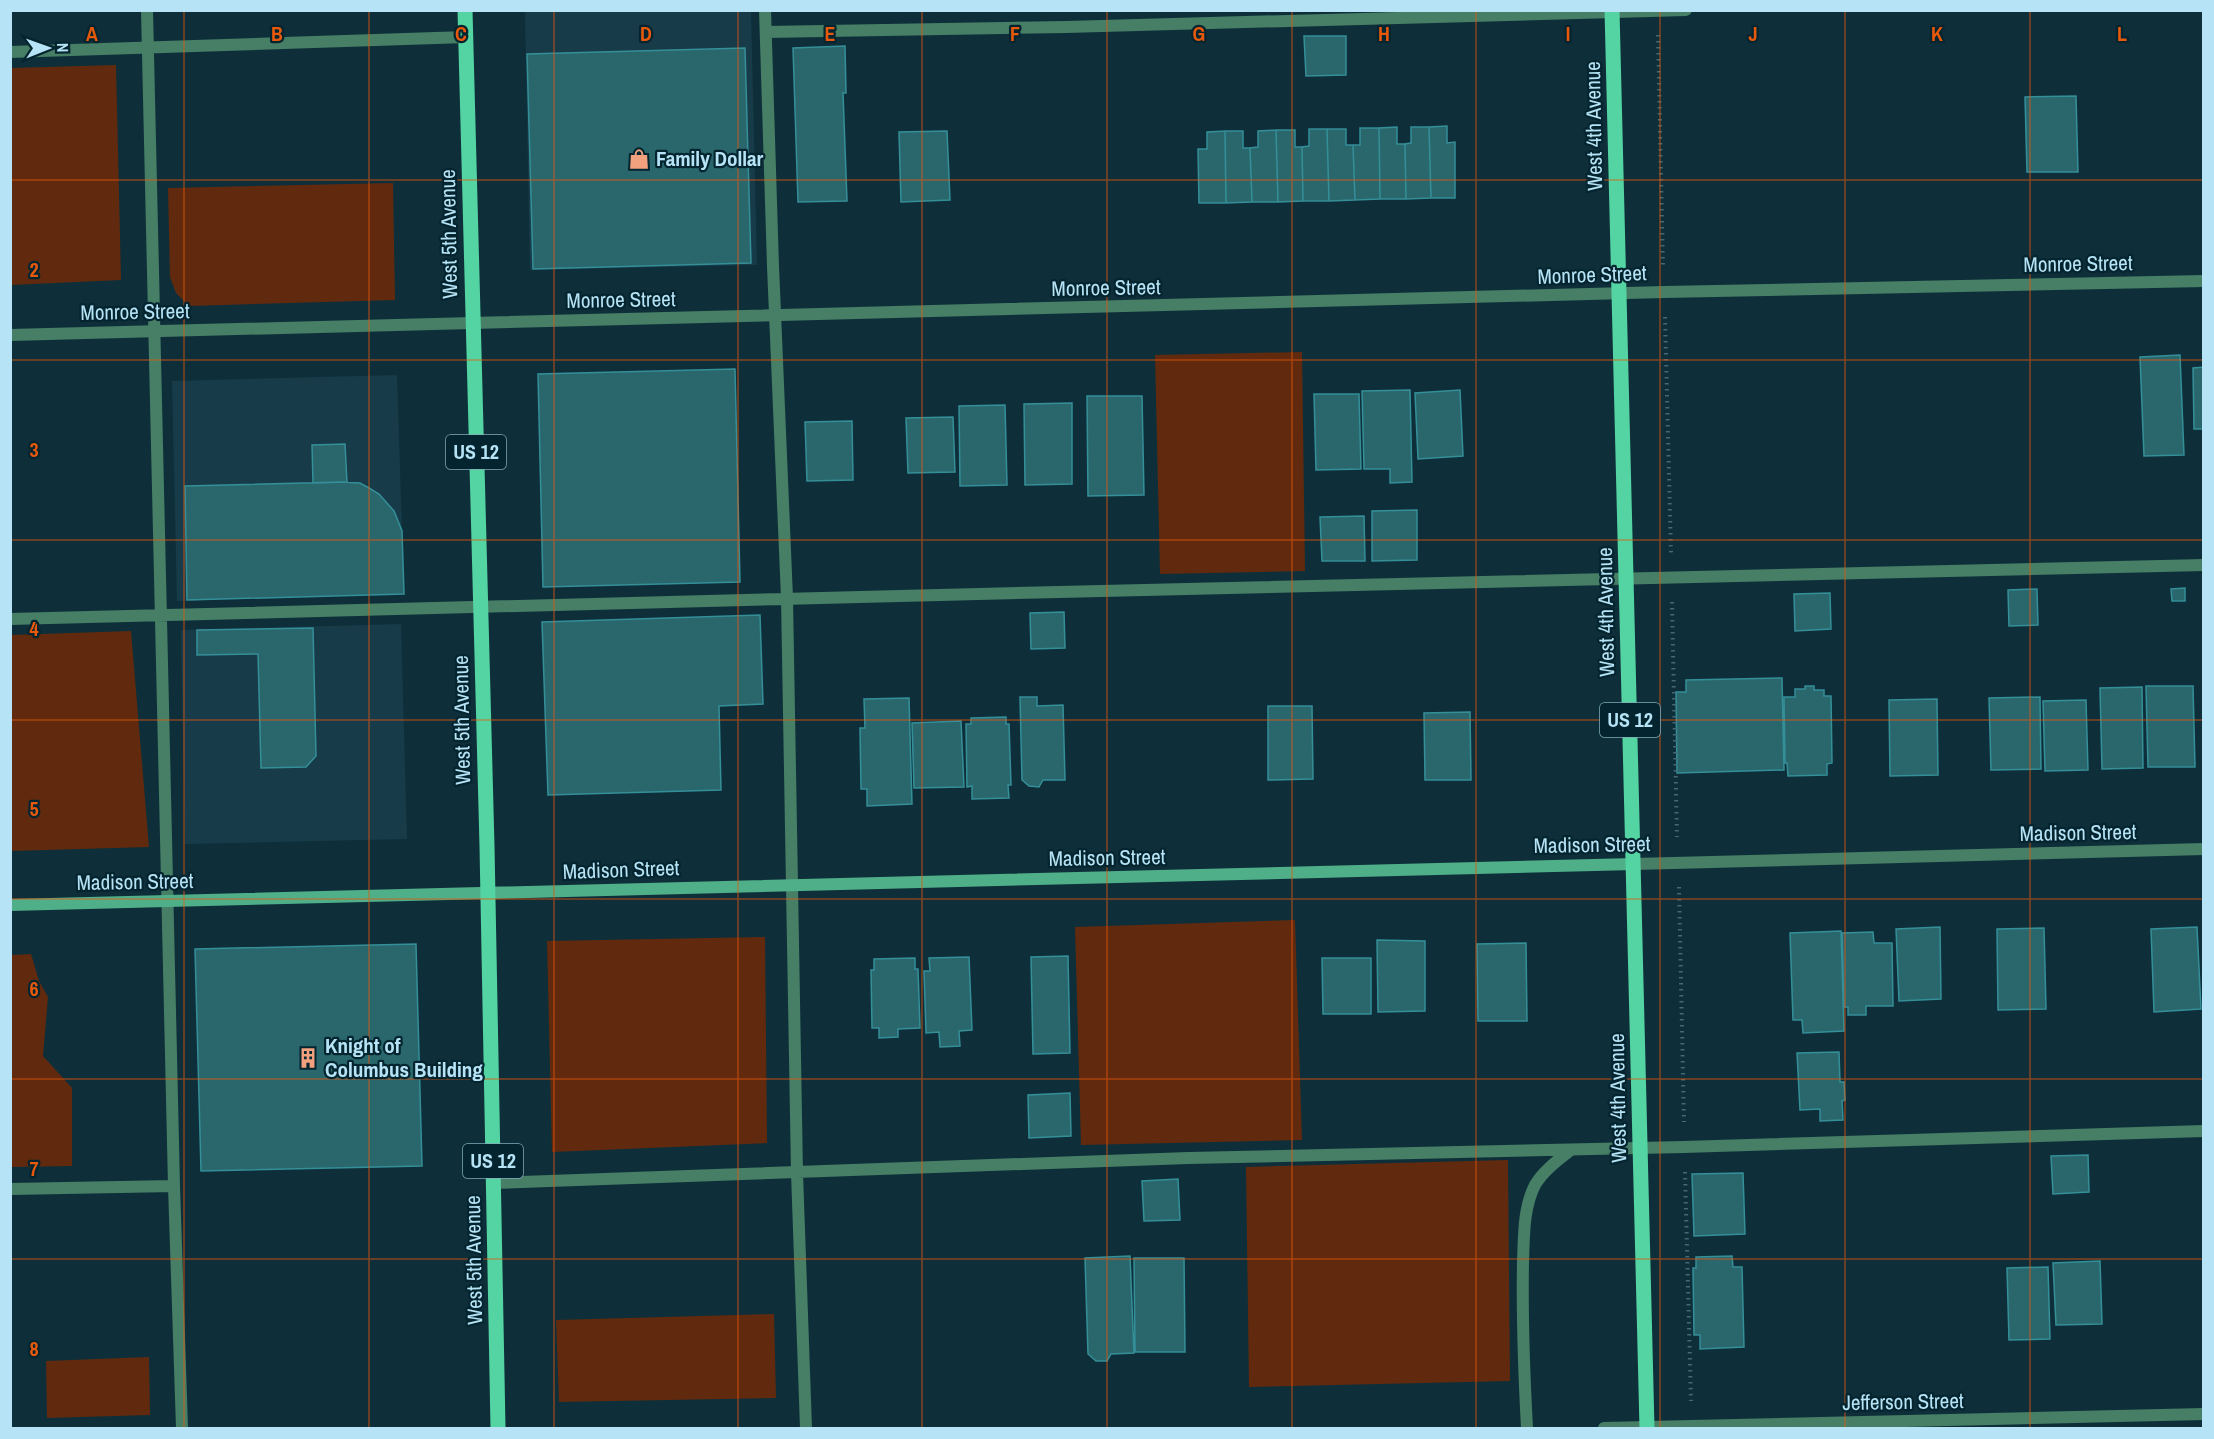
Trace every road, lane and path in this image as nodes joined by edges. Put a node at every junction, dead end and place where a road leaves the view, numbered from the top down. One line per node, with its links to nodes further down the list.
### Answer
1 (147, 10): 9 (street)
2 (465, 10): 8 (main road, West 5th Avenue / US 12)
3 (765, 10): 7 (street)
4 (1686, 10): 5 (street)
5 (1657, 11): 6 (street); 11 (path)
6 (1612, 12): 7 (street); 13 (main road, West 4th Avenue / US 12)
7 (766, 32): 14 (street)
8 (466, 37): 9 (street); 15 (main road, West 5th Avenue / US 12)
9 (148, 48): 10 (street); 16 (street)
10 (10, 52)
11 (1663, 263)
12 (2204, 281): 13 (street, Monroe Street)
13 (1619, 294): 14 (street, Monroe Street); 19 (main road, West 4th Avenue / US 12)
14 (776, 316): 15 (street, Monroe Street); 20 (street)
15 (472, 324): 16 (street, Monroe Street); 21 (main road, West 5th Avenue / US 12)
16 (155, 331): 17 (street, Monroe Street); 22 (street)
17 (10, 335)
18 (2204, 565): 19 (street)
19 (1626, 581): 20 (street); 25 (main road, West 4th Avenue / US 12)
20 (787, 598): 21 (street); 26 (street)
21 (480, 606): 22 (street); 27 (main road, West 5th Avenue / US 12)
22 (162, 615): 23 (street); 28 (street)
23 (10, 620)
24 (2204, 849): 25 (street, Madison Street)
25 (1634, 864): 26 (street, Madison Street); 31 (main road, West 4th Avenue / US 12)
26 (793, 885): 27 (street, Madison Street); 33 (street)
27 (487, 893): 28 (street, Madison Street); 34 (main road, West 5th Avenue / US 12)
28 (169, 901): 29 (street, Madison Street); 35 (street)
29 (10, 905)
30 (2204, 1131): 31 (street)
31 (1640, 1148): 32 (street); 43 (main road, West 4th Avenue / US 12)
32 (1571, 1150): 33 (street); 41 (street)
33 (797, 1173): 34 (street); 40 (street)
34 (493, 1183): 39 (main road, West 5th Avenue / US 12)
35 (174, 1186): 36 (street); 38 (street)
36 (10, 1189)
37 (2204, 1414): 43 (street, Jefferson Street)
38 (182, 1428)
39 (498, 1428)
40 (806, 1428)
41 (1527, 1428)
42 (1604, 1428): 43 (street, Jefferson Street)
43 (1647, 1428)

